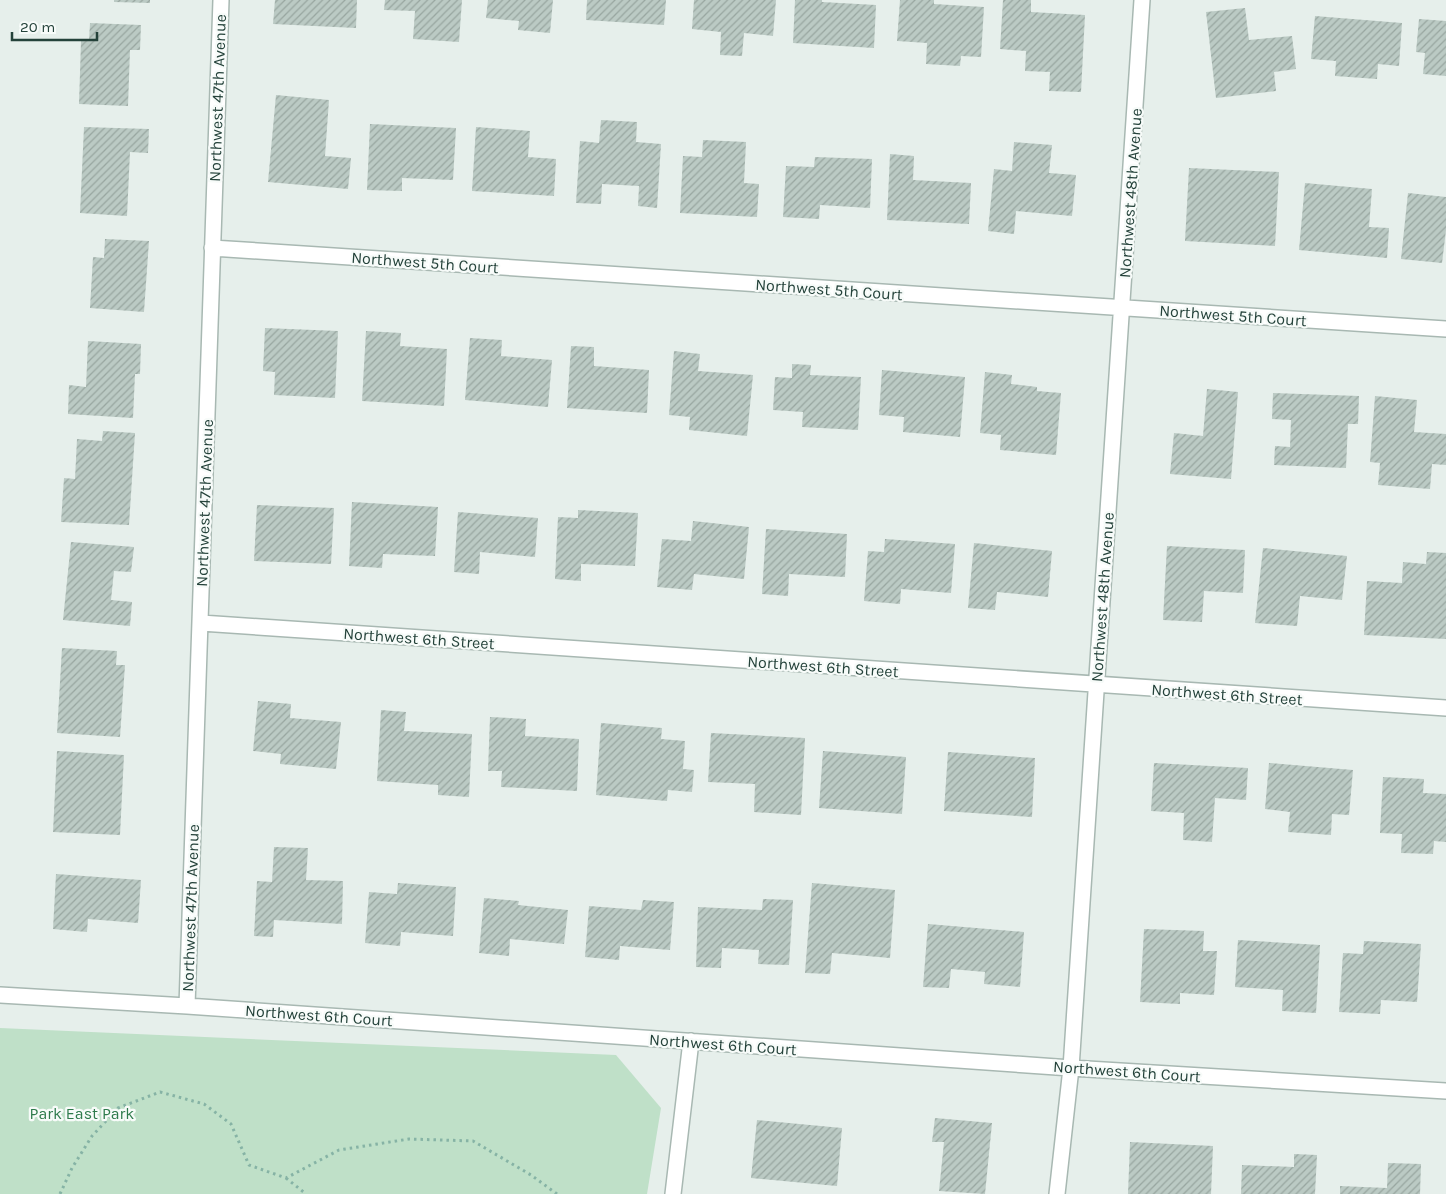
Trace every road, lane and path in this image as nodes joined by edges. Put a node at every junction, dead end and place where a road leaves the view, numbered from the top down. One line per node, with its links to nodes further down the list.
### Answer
1 (220, 0): 3 (street, Northwest 47th Avenue)
2 (1142, 0): 4 (street, Northwest 48th Avenue)
3 (212, 248): 4 (street, Northwest 5th Court); 6 (street, Northwest 47th Avenue)
4 (1122, 308): 5 (street, Northwest 5th Court); 7 (street, Northwest 48th Avenue)
5 (1446, 329)
6 (201, 623): 7 (street, Northwest 6th Street); 10 (street, Northwest 47th Avenue)
7 (1096, 685): 8 (street, Northwest 6th Street); 12 (street, Northwest 48th Avenue)
8 (1446, 708)
9 (0, 995): 10 (street, Northwest 6th Court)
10 (187, 1006): 11 (street, Northwest 6th Court)
11 (691, 1041): 12 (street, Northwest 6th Court); 18 (street)
12 (1071, 1068): 13 (street, Northwest 6th Court); 19 (street, Northwest 48th Avenue)
13 (1446, 1091)
14 (286, 1178): 15 (path); 16 (path); 17 (path)
15 (60, 1194)
16 (306, 1194)
17 (557, 1194)
18 (673, 1194)
19 (1057, 1194)

